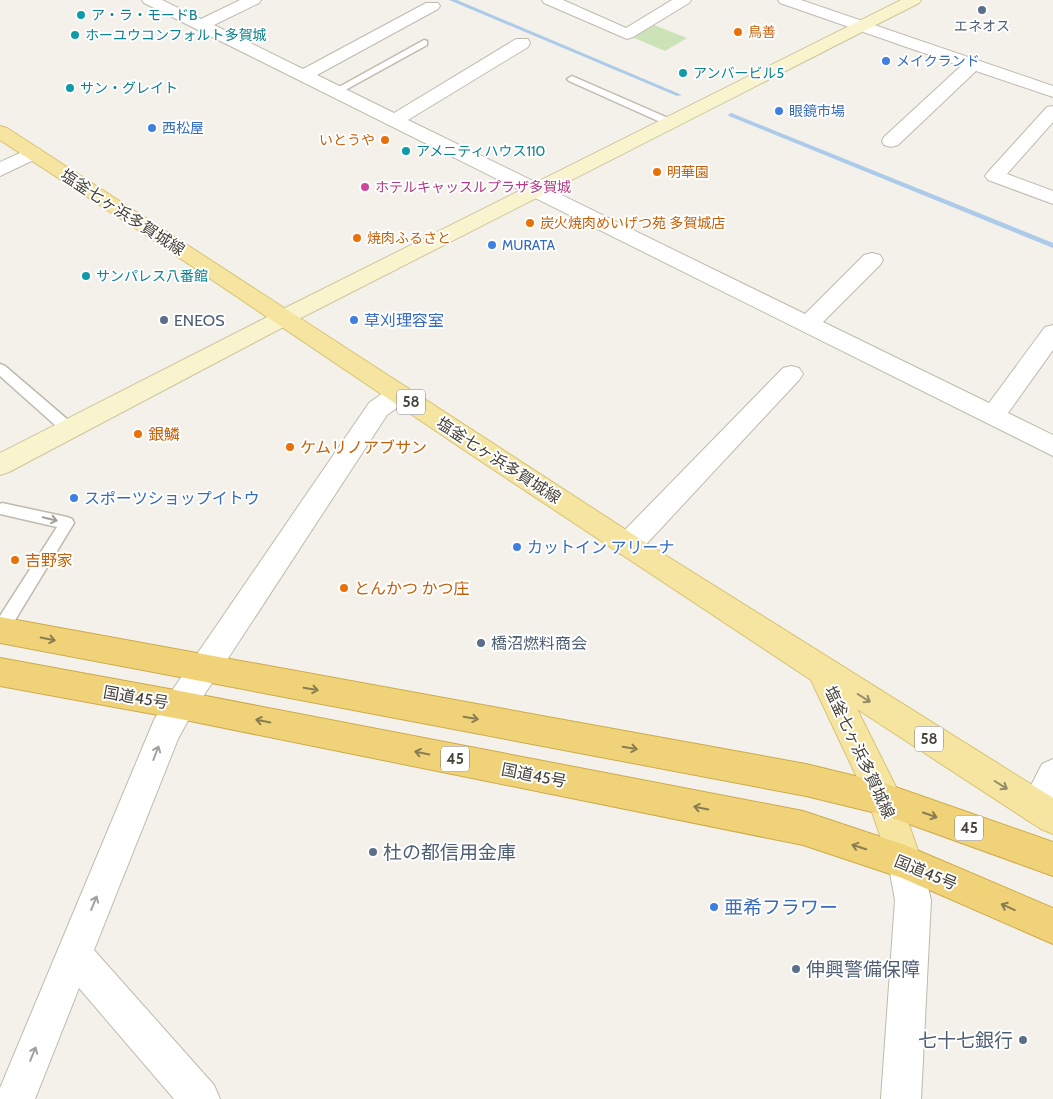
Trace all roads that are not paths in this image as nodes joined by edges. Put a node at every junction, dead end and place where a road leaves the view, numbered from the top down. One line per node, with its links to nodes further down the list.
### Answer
1 (253, 0): 8 (street)
2 (550, 0): 3 (street)
3 (684, 0)
4 (786, 0): 9 (street)
5 (913, 0): 9 (street)
6 (159, 1): 8 (street)
7 (432, 6): 13 (street)
8 (201, 25): 13 (street)
9 (862, 27): 12 (street); 19 (street)
10 (424, 43): 16 (lane)
11 (522, 43): 18 (street)
12 (972, 65): 15 (street); 21 (street)
13 (303, 76): 16 (street)
14 (572, 79): 19 (lane)
15 (1052, 90)
16 (335, 92): 18 (street)
17 (1053, 111): 25 (street)
18 (394, 121): 24 (street)
19 (672, 122): 24 (street)
20 (0, 132): 22 (main road, 塩釜七ヶ浜多賀城線 / 58)
21 (891, 141)
22 (33, 153): 23 (street); 27 (main road, 塩釜七ヶ浜多賀城線 / 58)
23 (0, 170)
24 (536, 191): 27 (street); 28 (street)
25 (1053, 198)
26 (872, 260): 28 (street)
27 (285, 317): 32 (main road, 塩釜七ヶ浜多賀城線 / 58); 34 (street)
28 (808, 324): 33 (street)
29 (1053, 334): 33 (street)
30 (0, 370): 34 (lane)
31 (791, 374): 38 (street)
32 (399, 394): 38 (main road, 塩釜七ヶ浜多賀城線 / 58); 40 (street)
33 (993, 416): 35 (street)
34 (69, 429): 36 (street)
35 (1053, 446)
36 (0, 465)
37 (2, 509): 39 (lane, one-way to 39)
38 (628, 545): 42 (main road, 塩釜七ヶ浜多賀城線 / 58)
39 (0, 630): 40 (highway, 45, one-way to 40)
40 (204, 669): 43 (street); 45 (highway, 45, one-way to 45)
41 (0, 672): 43 (highway, 国道45号 / 45)
42 (822, 672): 45 (main road, 塩釜七ヶ浜多賀城線); 46 (main road, 塩釜七ヶ浜多賀城線 / 58, one-way to 46)
43 (180, 705): 48 (highway, 国道45号 / 45, one-way to 43); 50 (street, one-way to 43)
44 (1053, 775): 46 (street)
45 (884, 799): 47 (highway, 45, one-way to 47); 48 (main road, 塩釜七ヶ浜多賀城線)
46 (1045, 812)
47 (1053, 860)
48 (905, 862): 49 (highway, 国道45号 / 45, one-way to 48); 53 (street)
49 (1053, 926)
50 (73, 954): 51 (street, one-way to 50); 52 (street)
51 (15, 1099)
52 (200, 1099)
53 (901, 1099)

